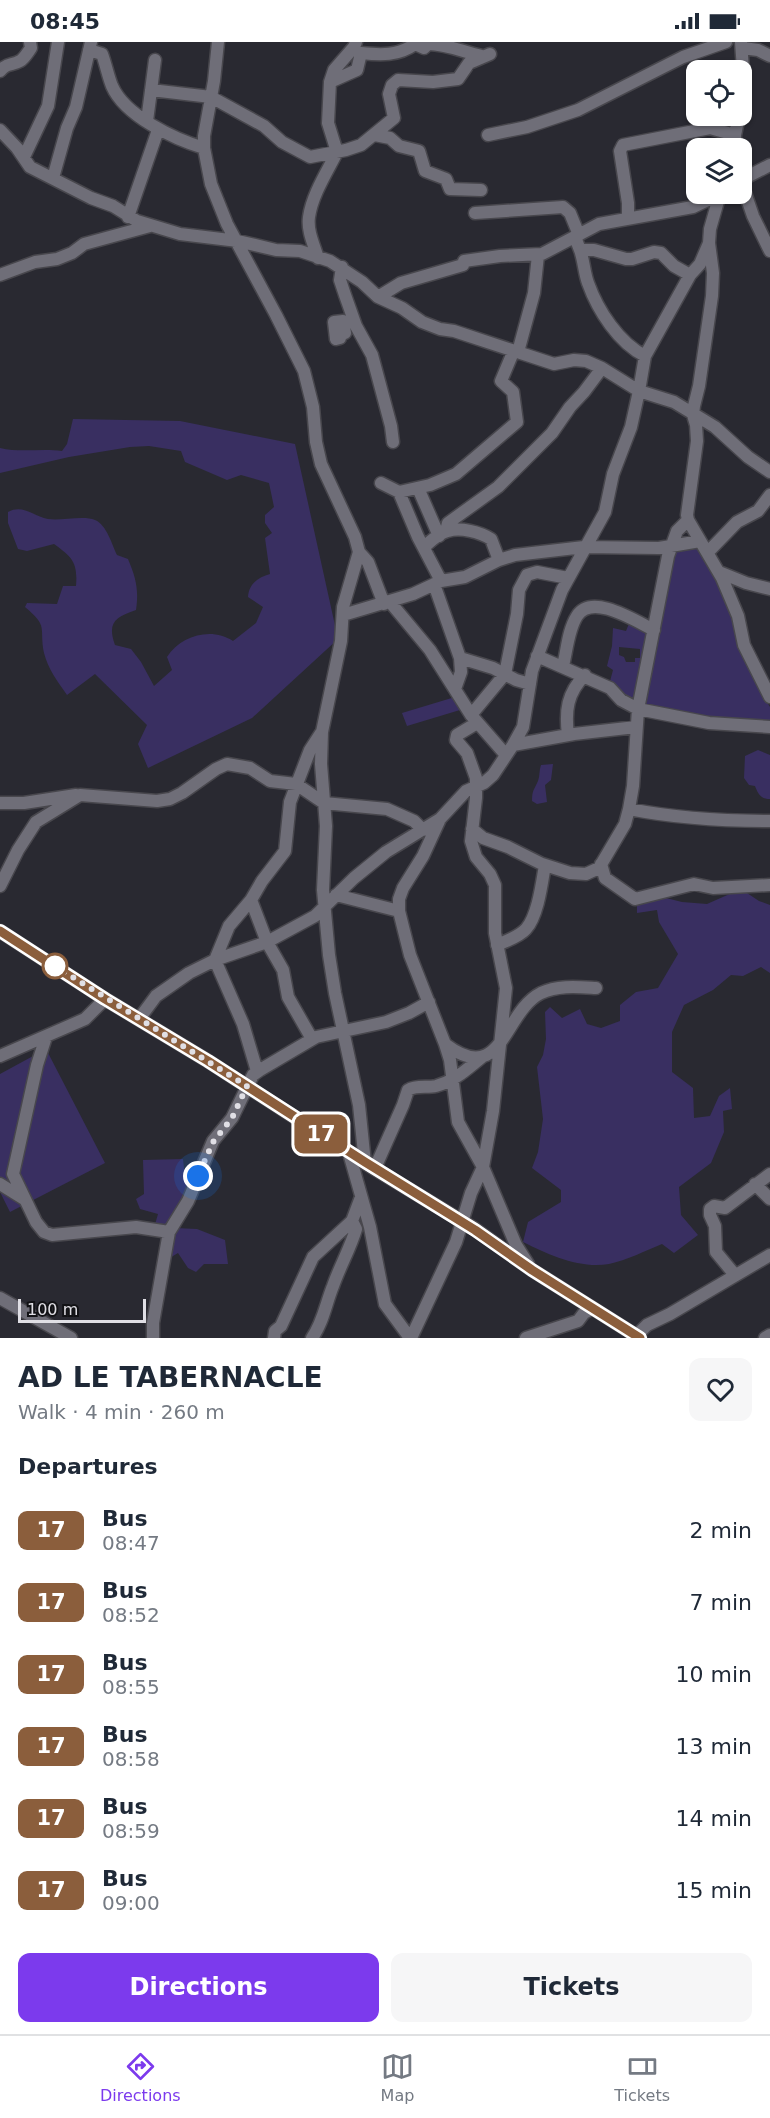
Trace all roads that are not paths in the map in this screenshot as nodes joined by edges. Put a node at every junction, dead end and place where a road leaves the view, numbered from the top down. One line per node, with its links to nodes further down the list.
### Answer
1 (30, 42): 11 (street)
2 (58, 42): 24 (street)
3 (218, 42): 14 (street)
4 (356, 42): 12 (street)
5 (726, 42): 20 (street)
6 (742, 45): 8 (street); 10 (street)
7 (90, 46): 15 (street); 27 (street)
8 (770, 56)
9 (154, 60): 13 (street)
10 (742, 60)
11 (0, 71)
12 (330, 82): 19 (street); 23 (street)
13 (151, 90): 14 (street); 15 (street)
14 (211, 97): 22 (street); 23 (street)
15 (147, 121): 18 (street)
16 (737, 126): 21 (street)
17 (0, 130): 24 (street)
18 (158, 130): 22 (street); 33 (street)
19 (375, 135): 23 (street); 28 (street)
20 (488, 135)
21 (735, 135): 34 (street)
22 (204, 148): 37 (street)
23 (337, 152): 42 (street)
24 (24, 157): 27 (street)
25 (770, 165): 26 (street)
26 (752, 175)
27 (53, 178): 33 (street)
28 (481, 190)
29 (699, 204): 34 (street)
30 (717, 204): 38 (street)
31 (749, 204): 40 (street)
32 (475, 213): 36 (street)
33 (128, 217): 35 (street)
34 (628, 217): 36 (street)
35 (150, 226): 37 (street); 44 (street)
36 (577, 236): 39 (street); 41 (street)
37 (238, 241): 42 (street); 64 (street)
38 (709, 243): 45 (street); 51 (street)
39 (579, 250): 45 (street); 48 (street)
40 (770, 251)
41 (538, 255): 46 (street); 47 (street)
42 (318, 258): 43 (street)
43 (342, 267): 46 (street); 52 (street)
44 (0, 275)
45 (690, 275): 48 (street)
46 (378, 297): 47 (street)
47 (516, 351): 49 (street); 55 (street)
48 (645, 356): 50 (street)
49 (602, 368): 50 (street); 59 (street)
50 (639, 391): 51 (street); 62 (street)
51 (693, 415): 53 (street); 58 (street)
52 (393, 442)
53 (770, 472)
54 (381, 483): 56 (street)
55 (418, 488): 56 (street); 59 (street)
56 (399, 492): 61 (street)
57 (770, 495): 63 (street)
58 (688, 520): 60 (street); 63 (street)
59 (442, 533): 61 (street); 66 (street)
60 (671, 546): 62 (street); 63 (street); 74 (street)
61 (424, 547): 70 (street)
62 (584, 547): 65 (street); 69 (street)
63 (704, 547): 67 (street)
64 (359, 552): 72 (street); 73 (street)
65 (545, 552): 66 (street); 68 (street)
66 (499, 560): 70 (street)
67 (719, 572): 71 (street); 82 (street)
68 (545, 574): 69 (street); 78 (street)
69 (568, 578): 75 (street)
70 (438, 582): 72 (street); 76 (street)
71 (770, 589)
72 (387, 603): 73 (street); 81 (street)
73 (343, 615): 87 (street)
74 (654, 630): 77 (street); 83 (street)
75 (537, 656): 77 (street); 80 (street)
76 (460, 658): 78 (street); 81 (street)
77 (563, 666): 79 (street)
78 (505, 674): 80 (street); 84 (street)
79 (585, 675): 83 (street); 88 (street)
80 (530, 684): 89 (street)
81 (455, 688): 84 (street)
82 (770, 697)
83 (638, 709): 85 (street); 86 (street)
84 (474, 719): 89 (street); 91 (street)
85 (636, 727): 88 (street); 95 (street)
86 (770, 727)
87 (322, 732): 90 (street); 94 (street)
88 (568, 735): 89 (street)
89 (510, 750): 91 (street)
90 (296, 784): 92 (street); 94 (street); 106 (street)
91 (477, 786): 96 (street); 98 (street)
92 (80, 795): 93 (street); 102 (street)
93 (0, 803)
94 (324, 803): 99 (street); 107 (street)
95 (629, 809): 97 (street); 100 (street)
96 (440, 819): 99 (street); 108 (street)
97 (770, 821)
98 (472, 829): 101 (street); 111 (street)
99 (423, 830): 105 (street)
100 (601, 864): 101 (street); 103 (street)
101 (545, 865): 111 (street)
102 (4, 870): 104 (street)
103 (770, 885)
104 (0, 886)
105 (336, 895): 107 (street); 108 (street)
106 (251, 900): 110 (street); 112 (street)
107 (325, 906): 110 (street); 117 (street)
108 (399, 911): 115 (street)
109 (0, 931): 114 (street)
110 (267, 942): 112 (street); 119 (street)
111 (497, 945): 121 (street)
112 (216, 960): 116 (street); 124 (street)
113 (596, 988): 121 (street)
114 (105, 999): 116 (street); 118 (street)
115 (429, 1002): 117 (street); 120 (street)
116 (139, 1019): 126 (street)
117 (344, 1030): 119 (street); 128 (street)
118 (46, 1037): 122 (street); 134 (street)
119 (312, 1039): 124 (street)
120 (446, 1044): 123 (street); 125 (street)
121 (499, 1047): 123 (street); 129 (street)
122 (0, 1056)
123 (482, 1057): 125 (street)
124 (257, 1071): 126 (street)
125 (453, 1081): 128 (street); 129 (street)
126 (247, 1086): 127 (street); 138 (street)
127 (349, 1153): 128 (street); 133 (street)
128 (370, 1166): 137 (street)
129 (483, 1167): 137 (street); 140 (street)
130 (770, 1174): 132 (street)
131 (0, 1184): 134 (street)
132 (755, 1184): 135 (street); 141 (street)
133 (361, 1197): 136 (street); 151 (street)
134 (24, 1199): 138 (street)
135 (770, 1200)
136 (351, 1221): 149 (street); 150 (street)
137 (462, 1222): 140 (street); 151 (street)
138 (169, 1232): 148 (street)
139 (770, 1255): 141 (street)
140 (532, 1270): 143 (street)
141 (735, 1275): 146 (street)
142 (0, 1298): 147 (street)
143 (591, 1309): 145 (street); 146 (street)
144 (770, 1335): 152 (street)
145 (533, 1336)
146 (638, 1337)
147 (71, 1338)
148 (153, 1338)
149 (274, 1338)
150 (312, 1338)
151 (411, 1338)
152 (765, 1338)

